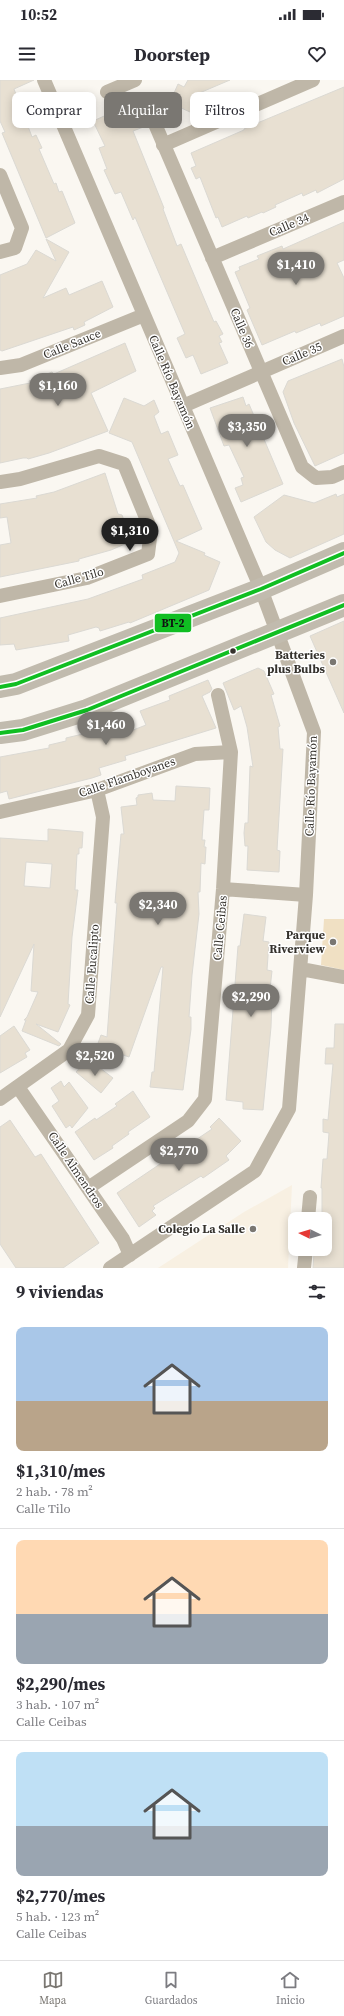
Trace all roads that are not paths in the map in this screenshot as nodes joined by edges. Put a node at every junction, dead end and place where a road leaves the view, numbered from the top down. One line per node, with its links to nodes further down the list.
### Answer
1 (44, 80): 11 (street, Calle Río Bayamón)
2 (135, 80): 4 (street)
3 (313, 80): 6 (street)
4 (107, 92)
5 (156, 128): 6 (street, Calle 36)
6 (163, 145): 10 (street, Calle 36)
7 (0, 176): 9 (street)
8 (344, 202): 10 (street, Calle 34)
9 (0, 252)
10 (212, 258): 14 (street, Calle 36)
11 (144, 315): 13 (street, Calle Sauce); 15 (street, Calle Río Bayamón)
12 (344, 336): 14 (street, Calle 35)
13 (0, 368)
14 (260, 372): 15 (street, Calle 35); 16 (street, Calle 36)
15 (183, 406): 19 (street, Calle Río Bayamón)
16 (344, 472)
17 (0, 482): 20 (street, Calle Tilo)
18 (344, 553): 19 (main road)
19 (261, 589): 22 (street, Calle Río Bayamón); 23 (main road)
20 (0, 596)
21 (344, 605): 22 (main road)
22 (277, 632): 25 (main road); 30 (street, Calle Río Bayamón)
23 (0, 687)
24 (218, 695): 26 (street, Calle Ceibas)
25 (0, 732)
26 (231, 752): 27 (street, Calle Flamboyanes); 29 (street, Calle Ceibas)
27 (97, 790): 28 (street, Calle Flamboyanes); 33 (street, Calle Eucalipto)
28 (0, 812)
29 (223, 889): 30 (street); 35 (street, Calle Ceibas)
30 (306, 895): 31 (street, Calle Río Bayamón)
31 (300, 969): 32 (street); 38 (street, Calle Río Bayamón)
32 (344, 976)
33 (18, 1086): 34 (street, Calle Eucalipto); 35 (street, Calle Almendros)
34 (0, 1099)
35 (88, 1188): 38 (street, Calle Almendros)
36 (310, 1197): 37 (street)
37 (309, 1212)
38 (130, 1254): 40 (street, Calle Río Bayamón)
39 (305, 1256): 41 (street)
40 (110, 1268)
41 (304, 1268)

